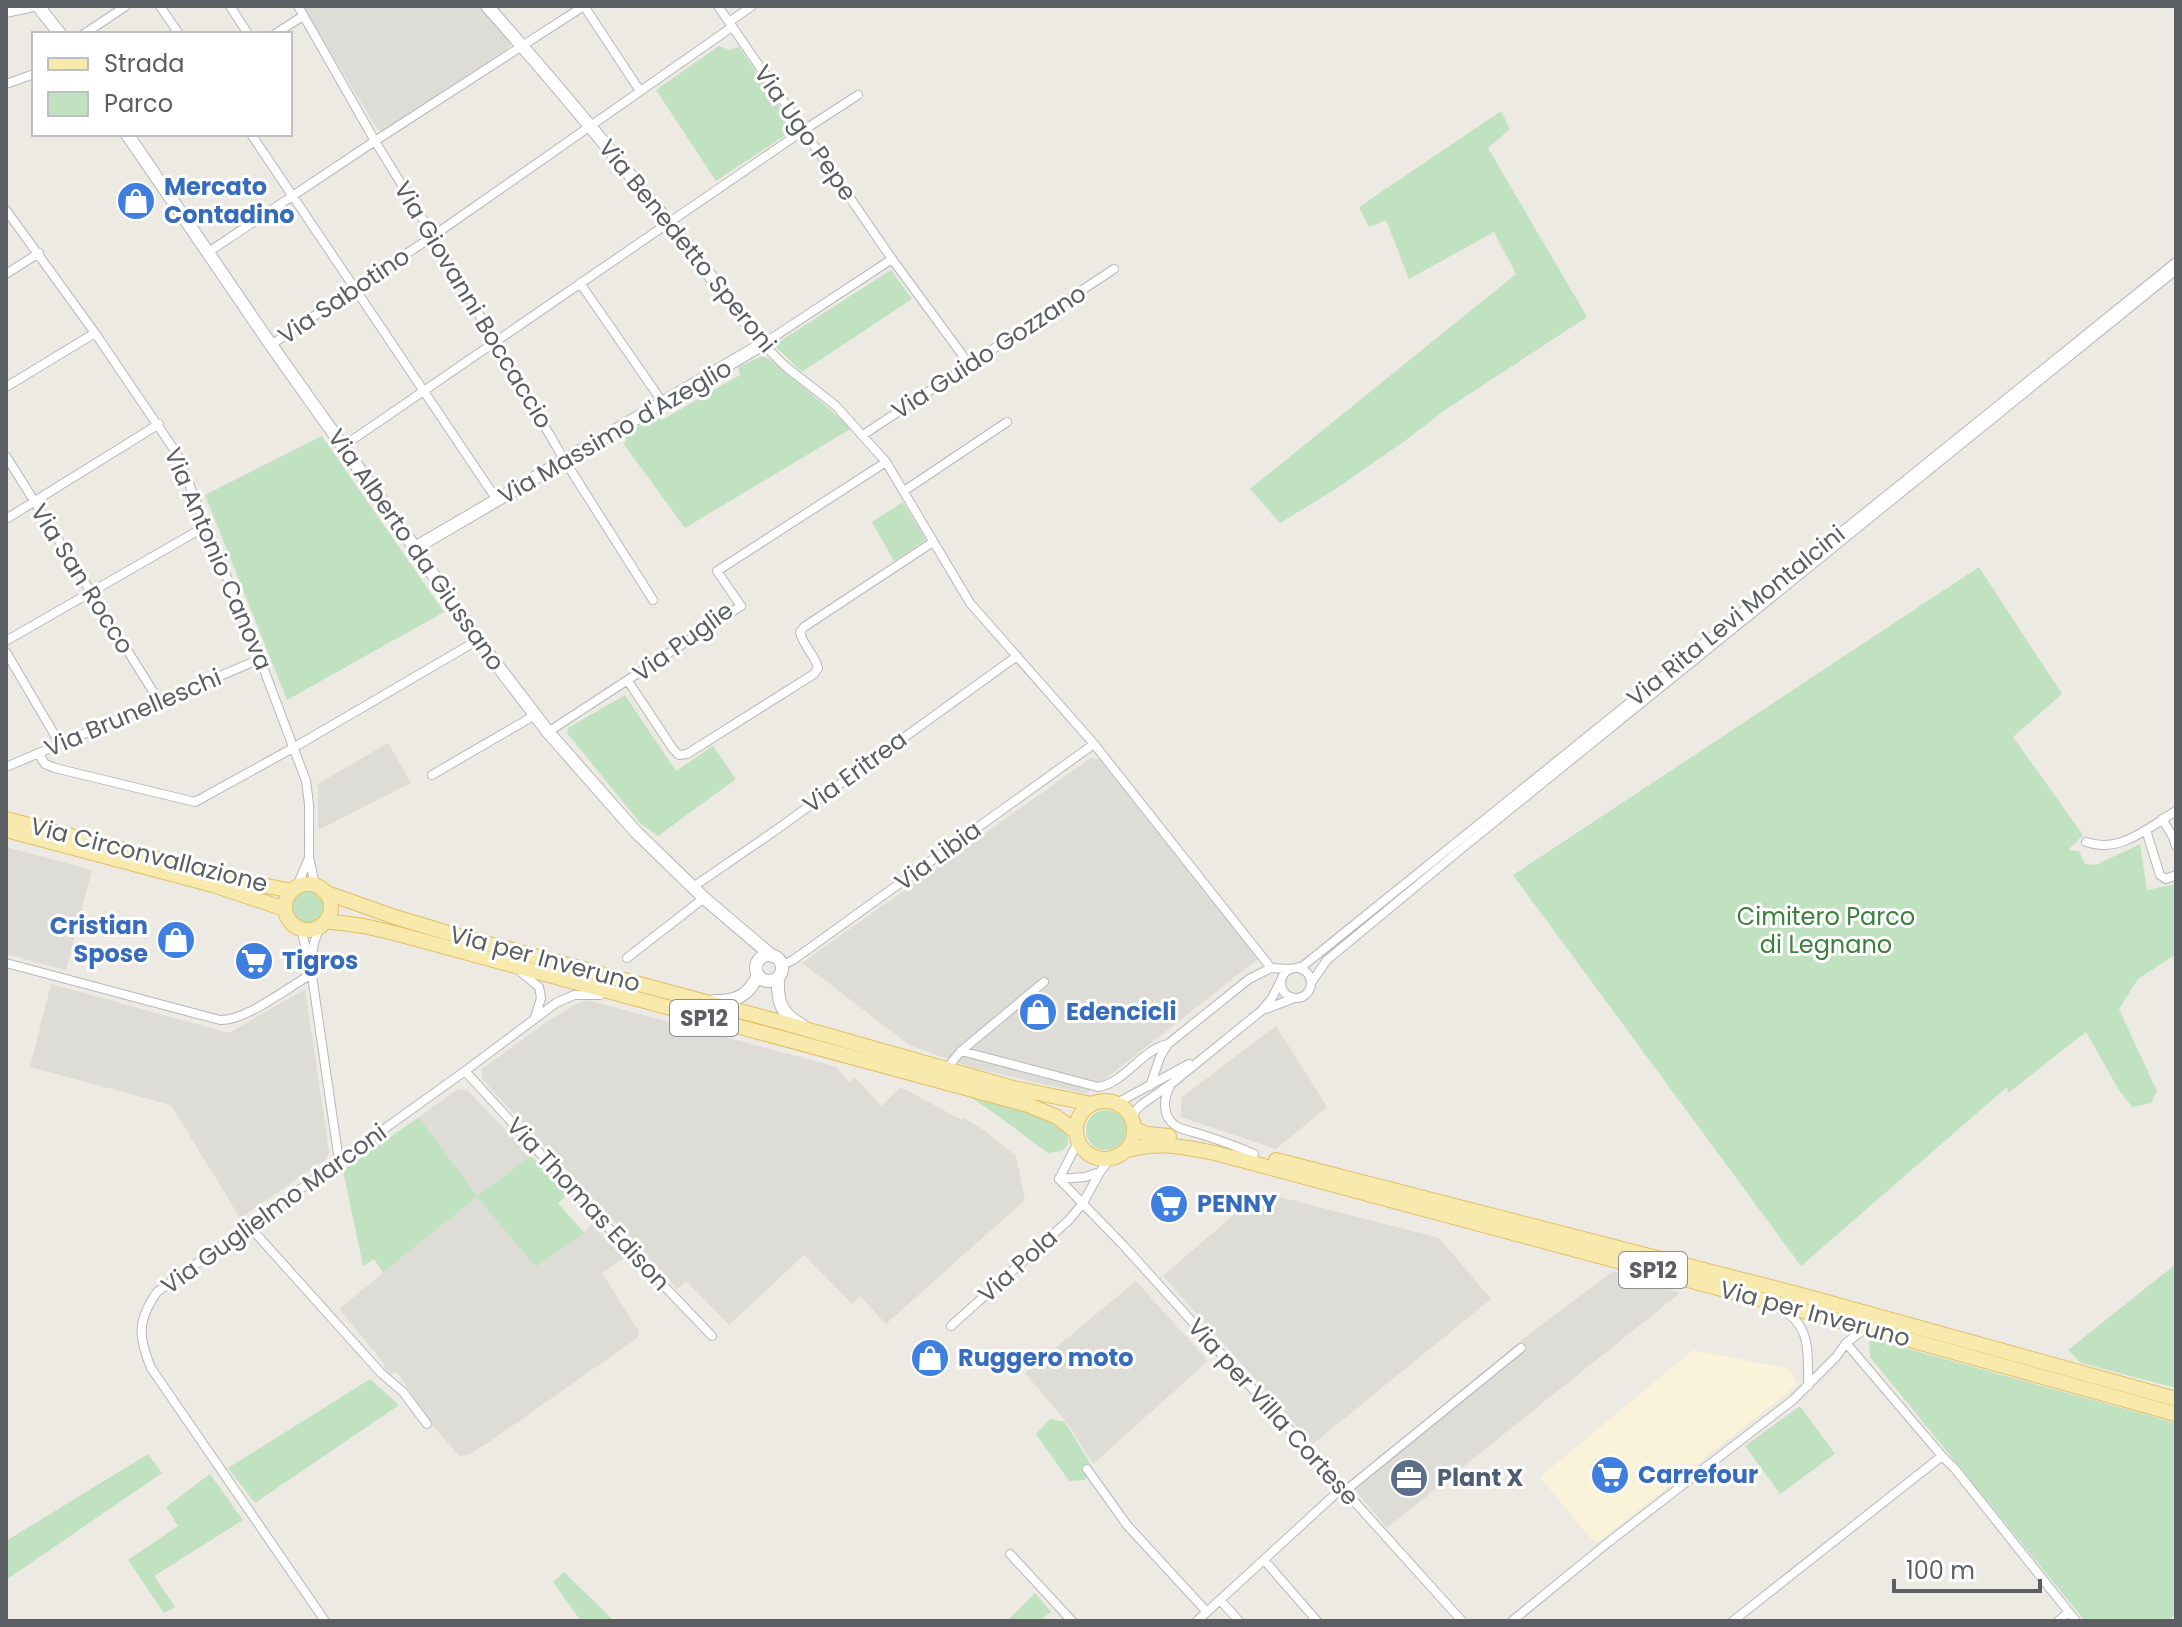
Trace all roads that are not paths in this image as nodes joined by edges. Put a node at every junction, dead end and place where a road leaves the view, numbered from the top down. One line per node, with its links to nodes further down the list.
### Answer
1 (30, 6): 11 (street)
2 (38, 6): 14 (street)
3 (126, 6): 15 (street)
4 (160, 6): 16 (street)
5 (230, 6): 17 (street)
6 (298, 6): 12 (street, Via Giovanni Boccaccio)
7 (487, 6): 19 (street, Via Benedetto Speroni)
8 (584, 6): 19 (street); 22 (street)
9 (718, 6): 13 (street, Via Ugo Pepe)
10 (752, 6): 13 (street, Via Sabotino)
11 (6, 11)
12 (303, 16): 18 (street); 28 (street, Via Giovanni Boccaccio)
13 (730, 25): 22 (street, Via Sabotino); 25 (street, Via Ugo Pepe)
14 (58, 32)
15 (87, 32)
16 (178, 32)
17 (247, 32)
18 (278, 32)
19 (522, 46): 24 (street, Via Benedetto Speroni); 28 (street)
20 (32, 75): 21 (street)
21 (6, 84)
22 (640, 91): 24 (street, Via Sabotino)
23 (858, 95): 25 (street)
24 (589, 126): 31 (street, Via Benedetto Speroni); 32 (street, Via Sabotino)
25 (804, 130): 31 (street); 35 (street, Via Ugo Pepe)
26 (128, 136): 34 (street, Via Alberto da Giussano)
27 (252, 136): 29 (street)
28 (375, 141): 29 (street); 32 (street, Via Giovanni Boccaccio)
29 (292, 196): 34 (street); 41 (street)
30 (6, 210): 33 (street, Via Antonio Canova)
31 (670, 222): 40 (street); 44 (street, Via Benedetto Speroni)
32 (433, 236): 41 (street, Via Sabotino); 43 (street, Via Giovanni Boccaccio)
33 (39, 253): 39 (street); 42 (street, Via Antonio Canova)
34 (207, 253): 45 (street, Via Alberto da Giussano)
35 (892, 259): 44 (street, Via Massimo d'Azeglio); 46 (street, Via Ugo Pepe)
36 (2176, 262): 103 (street, Via Rita Levi Montalcini)
37 (1114, 269): 46 (street, Via Guido Gozzano)
38 (2176, 270): 108 (street, Via Rita Levi Montalcini)
39 (6, 274)
40 (580, 283): 43 (street); 49 (street)
41 (355, 288): 45 (street, Via Sabotino); 48 (street)
42 (95, 333): 47 (street); 51 (street, Via Antonio Canova)
43 (495, 341): 48 (street); 55 (street, Via Giovanni Boccaccio)
44 (763, 344): 49 (street, Via Massimo d'Azeglio); 52 (street, Via Benedetto Speroni)
45 (271, 345): 53 (street, Via Alberto da Giussano)
46 (969, 364): 52 (street, Via Guido Gozzano)
47 (6, 387)
48 (424, 390): 53 (street); 58 (street)
49 (663, 403): 55 (street, Via Massimo d'Azeglio)
50 (1007, 422): 57 (street)
51 (159, 424): 59 (street); 61 (street, Via Antonio Canova)
52 (863, 435): 56 (street, Via Benedetto Speroni)
53 (342, 447): 63 (street, Via Alberto da Giussano)
54 (6, 456): 59 (street, Via San Rocco)
55 (565, 461): 58 (street, Via Massimo d'Azeglio); 65 (street, Via Giovanni Boccaccio)
56 (886, 462): 57 (street, Via Benedetto Speroni); 71 (street, Via Puglie)
57 (904, 491): 62 (street, Via Benedetto Speroni)
58 (497, 500): 63 (street, Via Massimo d'Azeglio)
59 (33, 502): 60 (street); 64 (street, Via San Rocco)
60 (6, 519)
61 (206, 526): 64 (street); 70 (street, Via Antonio Canova)
62 (933, 542): 69 (street, Via Benedetto Speroni); 71 (street)
63 (415, 548): 66 (street, Via Alberto da Giussano)
64 (90, 592): 67 (street); 72 (street, Via San Rocco)
65 (653, 600)
66 (478, 640): 73 (street, Via Alberto da Giussano); 77 (street)
67 (6, 641)
68 (6, 652): 75 (street)
69 (1017, 656): 76 (street, Via Benedetto Speroni); 90 (street, Via Eritrea)
70 (260, 659): 72 (street, Via Brunelleschi); 77 (street, Via Antonio Canova)
71 (628, 681): 74 (street, Via Puglie)
72 (159, 701): 75 (street, Via Brunelleschi)
73 (535, 715): 74 (street, Via Alberto da Giussano); 80 (street)
74 (548, 732): 90 (street, Via Alberto da Giussano)
75 (60, 744): 78 (street, Via Brunelleschi)
76 (1094, 744): 101 (street, Via Libia); 102 (street, Via Benedetto Speroni)
77 (293, 748): 78 (street); 88 (street, Via Antonio Canova)
78 (38, 753): 79 (street, Via Brunelleschi)
79 (6, 767)
80 (432, 775)
81 (2176, 811): 83 (street)
82 (6, 819): 92 (main road, Via Circonvallazione)
83 (2162, 819): 85 (street); 87 (street)
84 (6, 830): 94 (main road, Via Circonvallazione)
85 (2146, 830): 86 (street); 89 (street)
86 (2086, 842)
87 (2176, 846)
88 (309, 857): 91 (street, Via Antonio Canova); 92 (street, Via Antonio Canova)
89 (2176, 875)
90 (693, 887): 93 (street, Via Alberto da Giussano)
91 (320, 888): 92 (main road); 95 (main road); 110 (main road, Via per Inveruno / SP12)
92 (294, 889): 94 (main road)
93 (704, 898): 97 (street, Via Alberto da Giussano); 98 (street)
94 (285, 909): 96 (main road)
95 (323, 923): 96 (main road); 100 (main road, Via per Inveruno / SP12); 105 (street)
96 (301, 929): 105 (street)
97 (744, 933): 101 (street, Via Alberto da Giussano); 104 (street, Via Alberto da Giussano)
98 (627, 958)
99 (6, 963): 105 (street)
100 (507, 964): 111 (main road, Via per Inveruno / SP12); 113 (street)
101 (777, 966): 104 (street); 104 (street); 114 (street)
102 (1271, 968): 103 (street); 115 (street)
103 (1293, 968): 106 (street); 108 (street)
104 (758, 969): 110 (street)
105 (311, 970): 130 (street)
106 (1282, 978): 109 (street); 112 (street)
107 (1044, 982): 116 (street)
108 (1311, 983): 109 (street)
109 (1296, 997): 112 (street)
110 (693, 999): 114 (main road, Via per Inveruno / SP12)
111 (640, 1000): 113 (street, Via Guglielmo Marconi); 126 (main road, Via per Inveruno / SP12)
112 (1261, 1011): 117 (street)
113 (534, 1018): 120 (street, Via Guglielmo Marconi)
114 (815, 1032): 119 (main road, Via per Inveruno / SP12)
115 (1168, 1044): 118 (street); 121 (street)
116 (961, 1051): 118 (street); 119 (street)
117 (1207, 1054): 121 (street); 122 (street)
118 (1132, 1066): 121 (street)
119 (946, 1069): 124 (main road, Via per Inveruno / SP12)
120 (465, 1071): 130 (street, Via Guglielmo Marconi); 138 (street, Via Thomas Edison)
121 (1152, 1081): 123 (street)
122 (1171, 1084): 125 (street); 128 (street, Via per Inveruno)
123 (1117, 1103): 124 (main road); 125 (main road)
124 (1092, 1104): 126 (main road)
125 (1132, 1123): 127 (main road); 128 (main road, Via per Inveruno / SP12)
126 (1077, 1137): 129 (main road); 132 (street)
127 (1127, 1150): 129 (main road); 135 (main road, Via per Inveruno / SP12)
128 (1254, 1154): 142 (main road, Via per Inveruno / SP12)
129 (1110, 1159): 131 (street)
130 (339, 1161): 134 (street, Via Guglielmo Marconi)
131 (1100, 1172): 132 (street); 133 (street)
132 (1059, 1179): 133 (street, Via per Villa Cortese)
133 (1083, 1203): 136 (street, Via Pola); 147 (street, Via per Villa Cortese)
134 (249, 1226): 144 (street); 153 (street, Via Guglielmo Marconi)
135 (1614, 1260): 137 (main road, Via per Inveruno / SP12); 141 (street)
136 (951, 1326)
137 (1867, 1328): 139 (street); 143 (main road, Via per Inveruno / SP12)
138 (712, 1336)
139 (1846, 1343): 141 (street); 145 (street)
140 (1521, 1348): 147 (street)
141 (1808, 1386): 159 (street)
142 (2176, 1399)
143 (2176, 1414)
144 (427, 1424)
145 (1942, 1456): 152 (street); 160 (street)
146 (1087, 1469): 151 (street)
147 (1344, 1490): 149 (street); 158 (street, Via per Villa Cortese)
148 (1010, 1554): 154 (street)
149 (1264, 1560): 150 (street); 157 (street)
150 (1220, 1600): 151 (street); 156 (street)
151 (1207, 1612): 155 (street)
152 (2069, 1612): 161 (street); 162 (street)
153 (325, 1621)
154 (1072, 1621)
155 (1197, 1621)
156 (1239, 1621)
157 (1317, 1621)
158 (1462, 1621)
159 (1512, 1621)
160 (1733, 1621)
161 (2058, 1621)
162 (2076, 1621)

